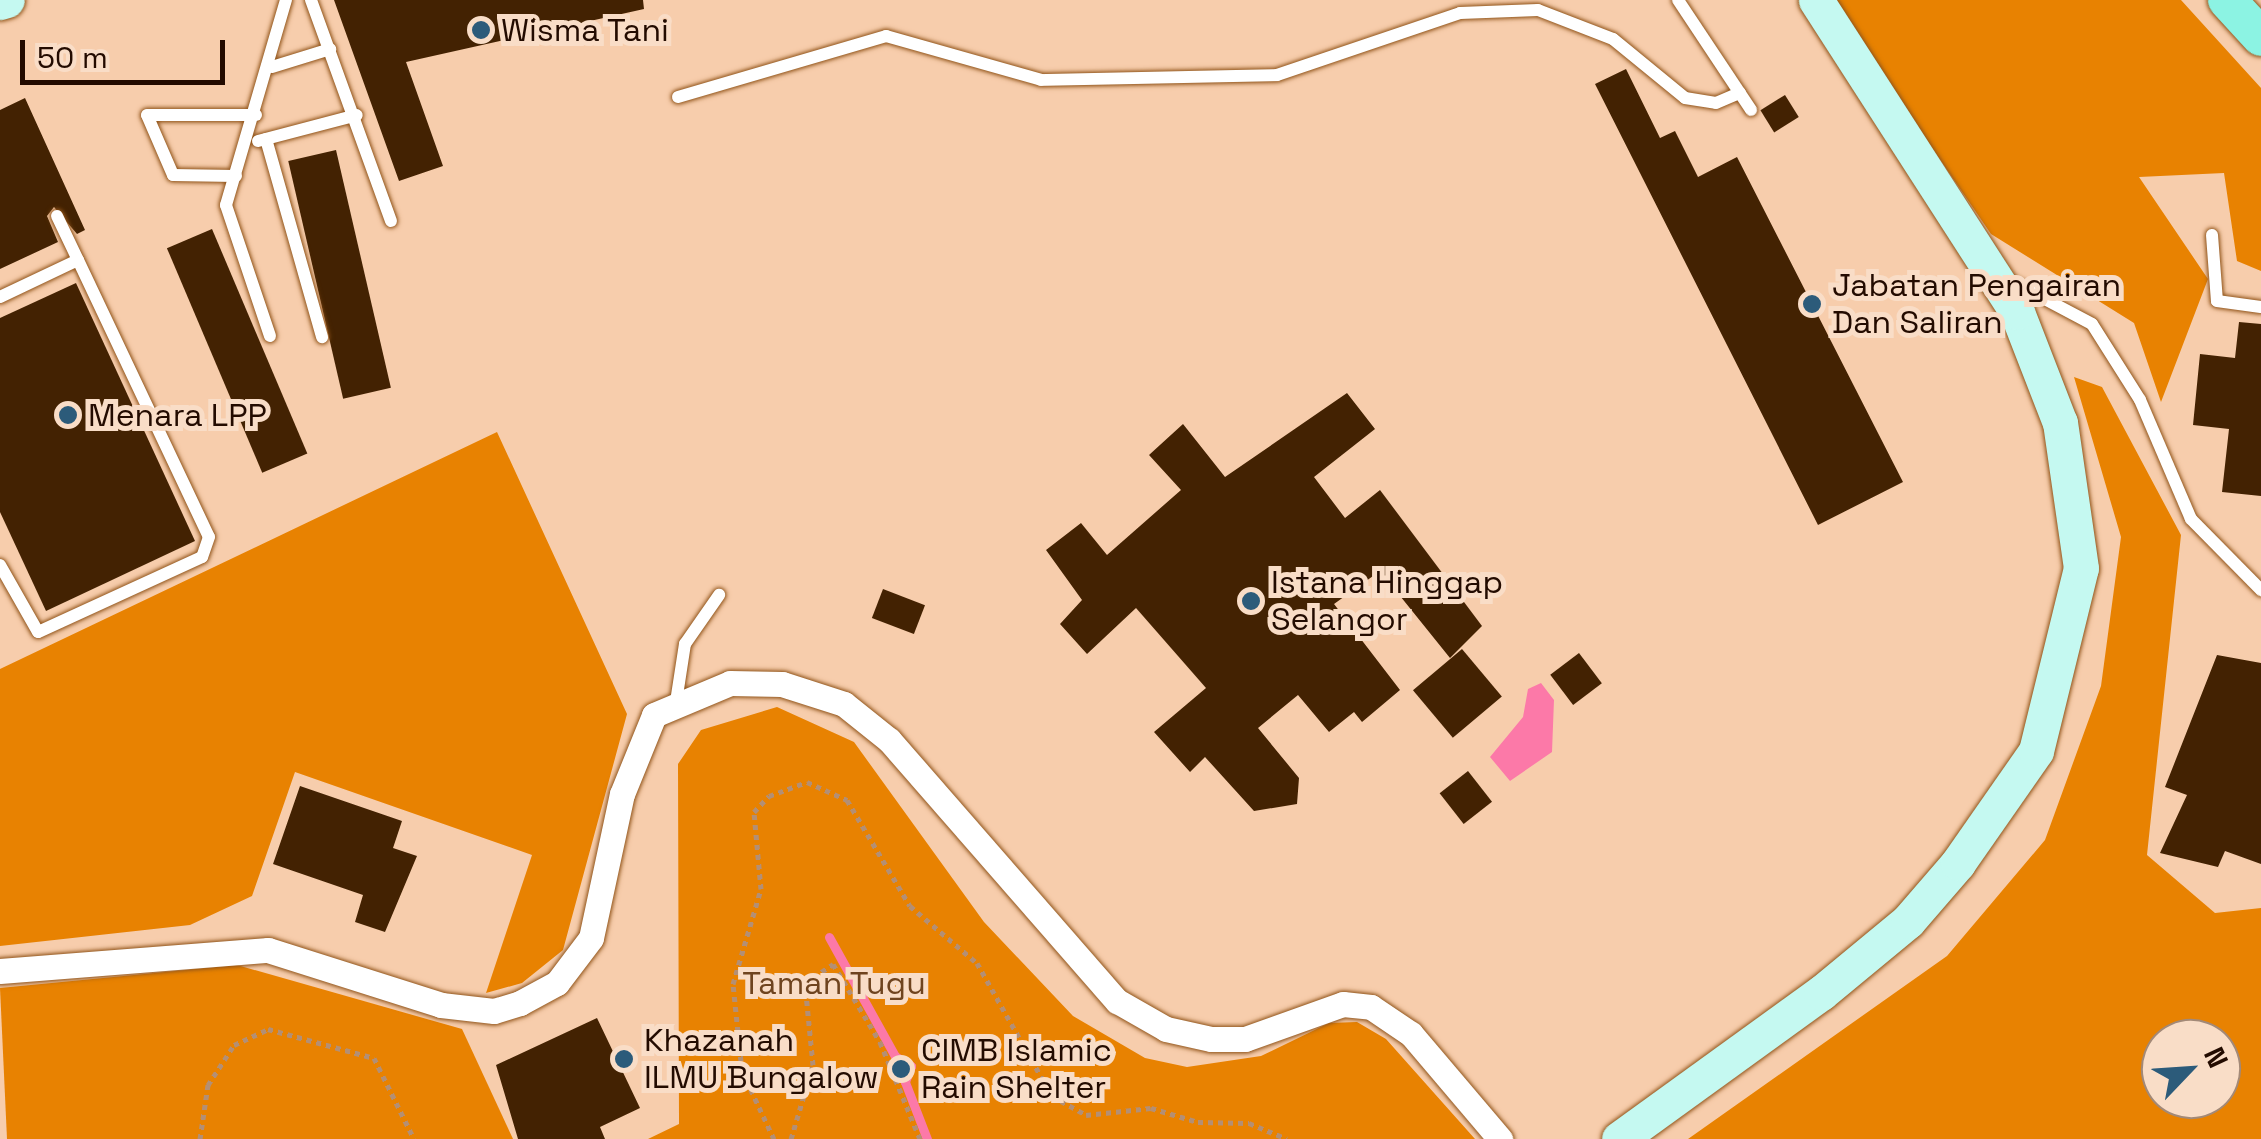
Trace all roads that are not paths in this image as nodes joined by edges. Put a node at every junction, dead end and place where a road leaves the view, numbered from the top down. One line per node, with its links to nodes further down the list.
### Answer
1 (286, 0): 8 (lane)
2 (311, 0): 7 (lane)
3 (1678, 0): 9 (lane)
4 (1816, 0): 21 (street)
5 (2228, 0): 6 (main road)
6 (2261, 37)
7 (330, 49): 8 (lane); 12 (lane)
8 (272, 67): 13 (lane)
9 (1740, 93): 10 (lane); 11 (lane)
10 (678, 97)
11 (1751, 110)
12 (357, 114): 14 (lane); 18 (lane)
13 (256, 116): 15 (lane); 16 (lane)
14 (266, 139): 15 (lane); 25 (lane)
15 (246, 145): 16 (lane)
16 (236, 176): 24 (lane)
17 (57, 216): 20 (lane)
18 (391, 221)
19 (2212, 235): 23 (lane)
20 (78, 260): 22 (lane); 26 (lane)
21 (1993, 273): 27 (lane); 32 (street)
22 (0, 297)
23 (2261, 307)
24 (270, 336)
25 (322, 337)
26 (0, 565)
27 (2261, 590)
28 (719, 595): 29 (lane)
29 (676, 702): 30 (street); 31 (street)
30 (0, 972)
31 (1500, 1139)
32 (1618, 1139)

